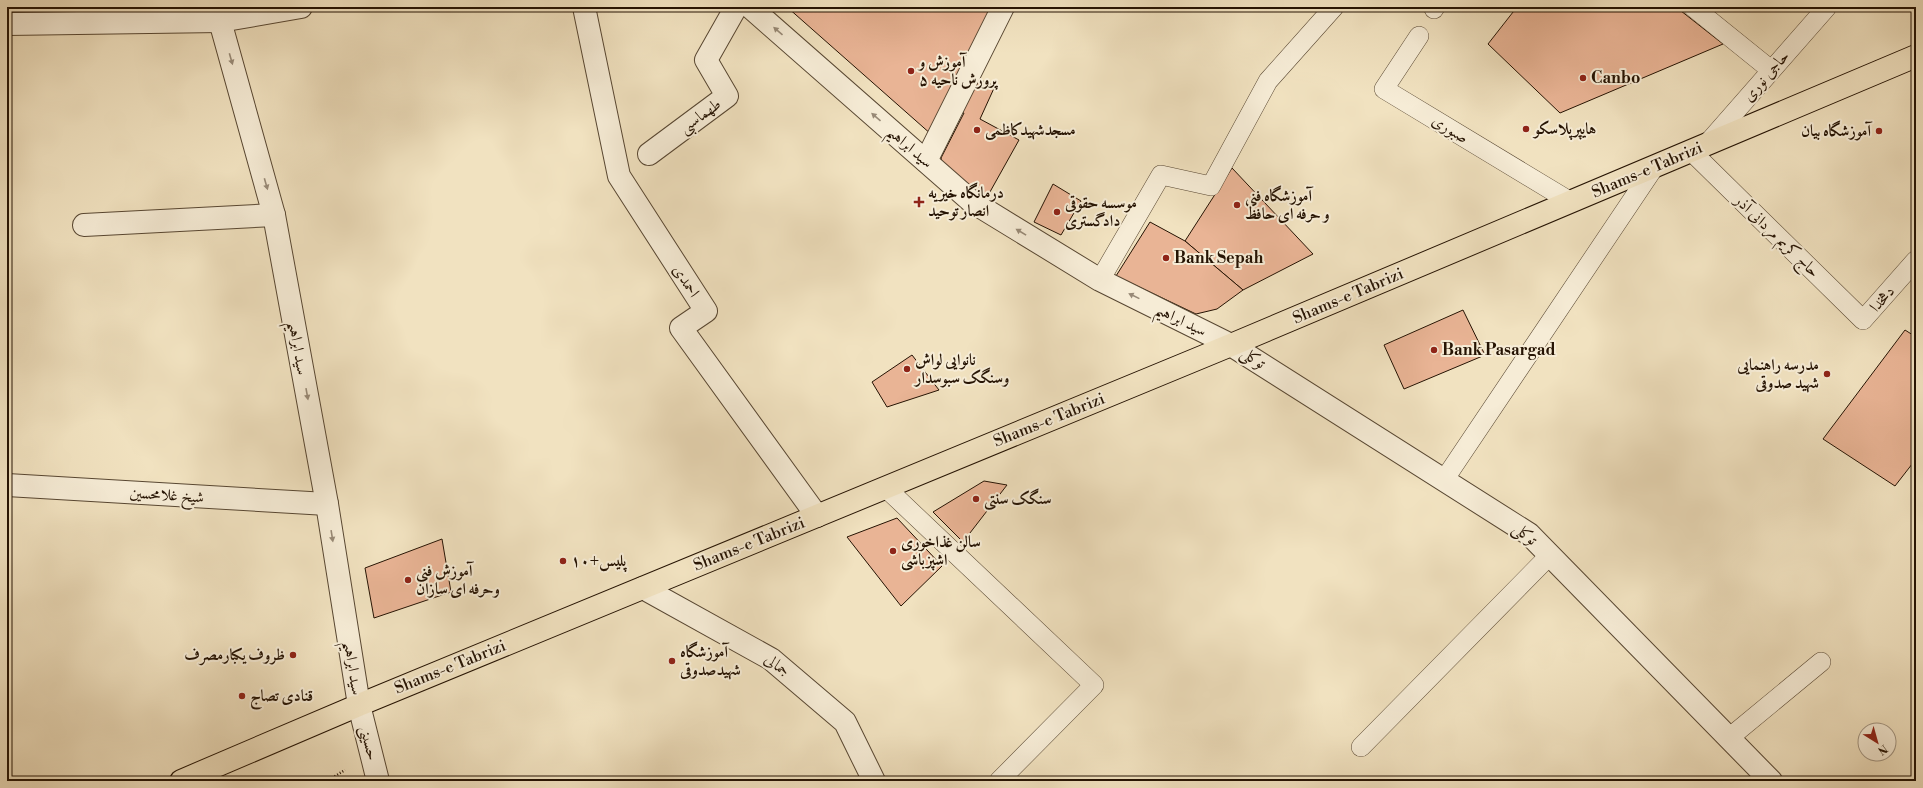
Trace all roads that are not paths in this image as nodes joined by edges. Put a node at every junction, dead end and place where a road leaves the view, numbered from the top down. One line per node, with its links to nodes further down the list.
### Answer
1 (200, 7): 10 (street)
2 (301, 7): 10 (street)
3 (584, 7): 30 (street, احمدی)
4 (736, 7): 16 (street, طهماسبی)
5 (750, 7): 17 (street, سید ابراهیم, one-way to 5)
6 (1003, 7): 17 (street)
7 (1334, 7): 23 (lane)
8 (1693, 7): 14 (lane)
9 (1827, 7): 14 (lane, حاجی نوری)
10 (220, 21): 11 (street); 20 (street, سید ابراهیم, one-way to 20)
11 (7, 24)
12 (1419, 36): 19 (lane, صبوری)
13 (1916, 56): 15 (main road, Shams-e Tabrizi)
14 (1771, 70): 15 (lane, حاجی نوری)
15 (1698, 148): 18 (main road, Shams-e Tabrizi); 24 (lane, حاج کریم مردانی آذر)
16 (649, 154)
17 (926, 161): 23 (street, سید ابراهیم, one-way to 17)
18 (1655, 166): 19 (main road, Shams-e Tabrizi); 26 (lane)
19 (1571, 202): 25 (main road, Shams-e Tabrizi)
20 (274, 214): 21 (street); 29 (street, سید ابراهیم, one-way to 29)
21 (84, 225)
22 (1916, 260): 24 (lane, دهخدا)
23 (1100, 280): 25 (street, سید ابراهیم, one-way to 23)
24 (1863, 320)
25 (1231, 345): 26 (street, توکلی); 28 (main road, Shams-e Tabrizi)
26 (1444, 480): 31 (street, توکلی)
27 (7, 485): 29 (street, شیخ غلامحسین)
28 (886, 488): 30 (main road, Shams-e Tabrizi); 40 (lane)
29 (327, 504): 34 (street, سید ابراهیم, one-way to 34)
30 (817, 516): 32 (main road, Shams-e Tabrizi)
31 (1550, 555): 35 (street, توکلی); 36 (lane)
32 (643, 588): 34 (main road, Shams-e Tabrizi); 39 (street, جمالی)
33 (1821, 662): 35 (lane)
34 (359, 705): 37 (main road, Shams-e Tabrizi); 38 (street, حسینی)
35 (1729, 738): 41 (street, توکلی)
36 (1361, 747)
37 (181, 781)
38 (378, 781)
39 (874, 781)
40 (999, 781)
41 (1771, 781)

